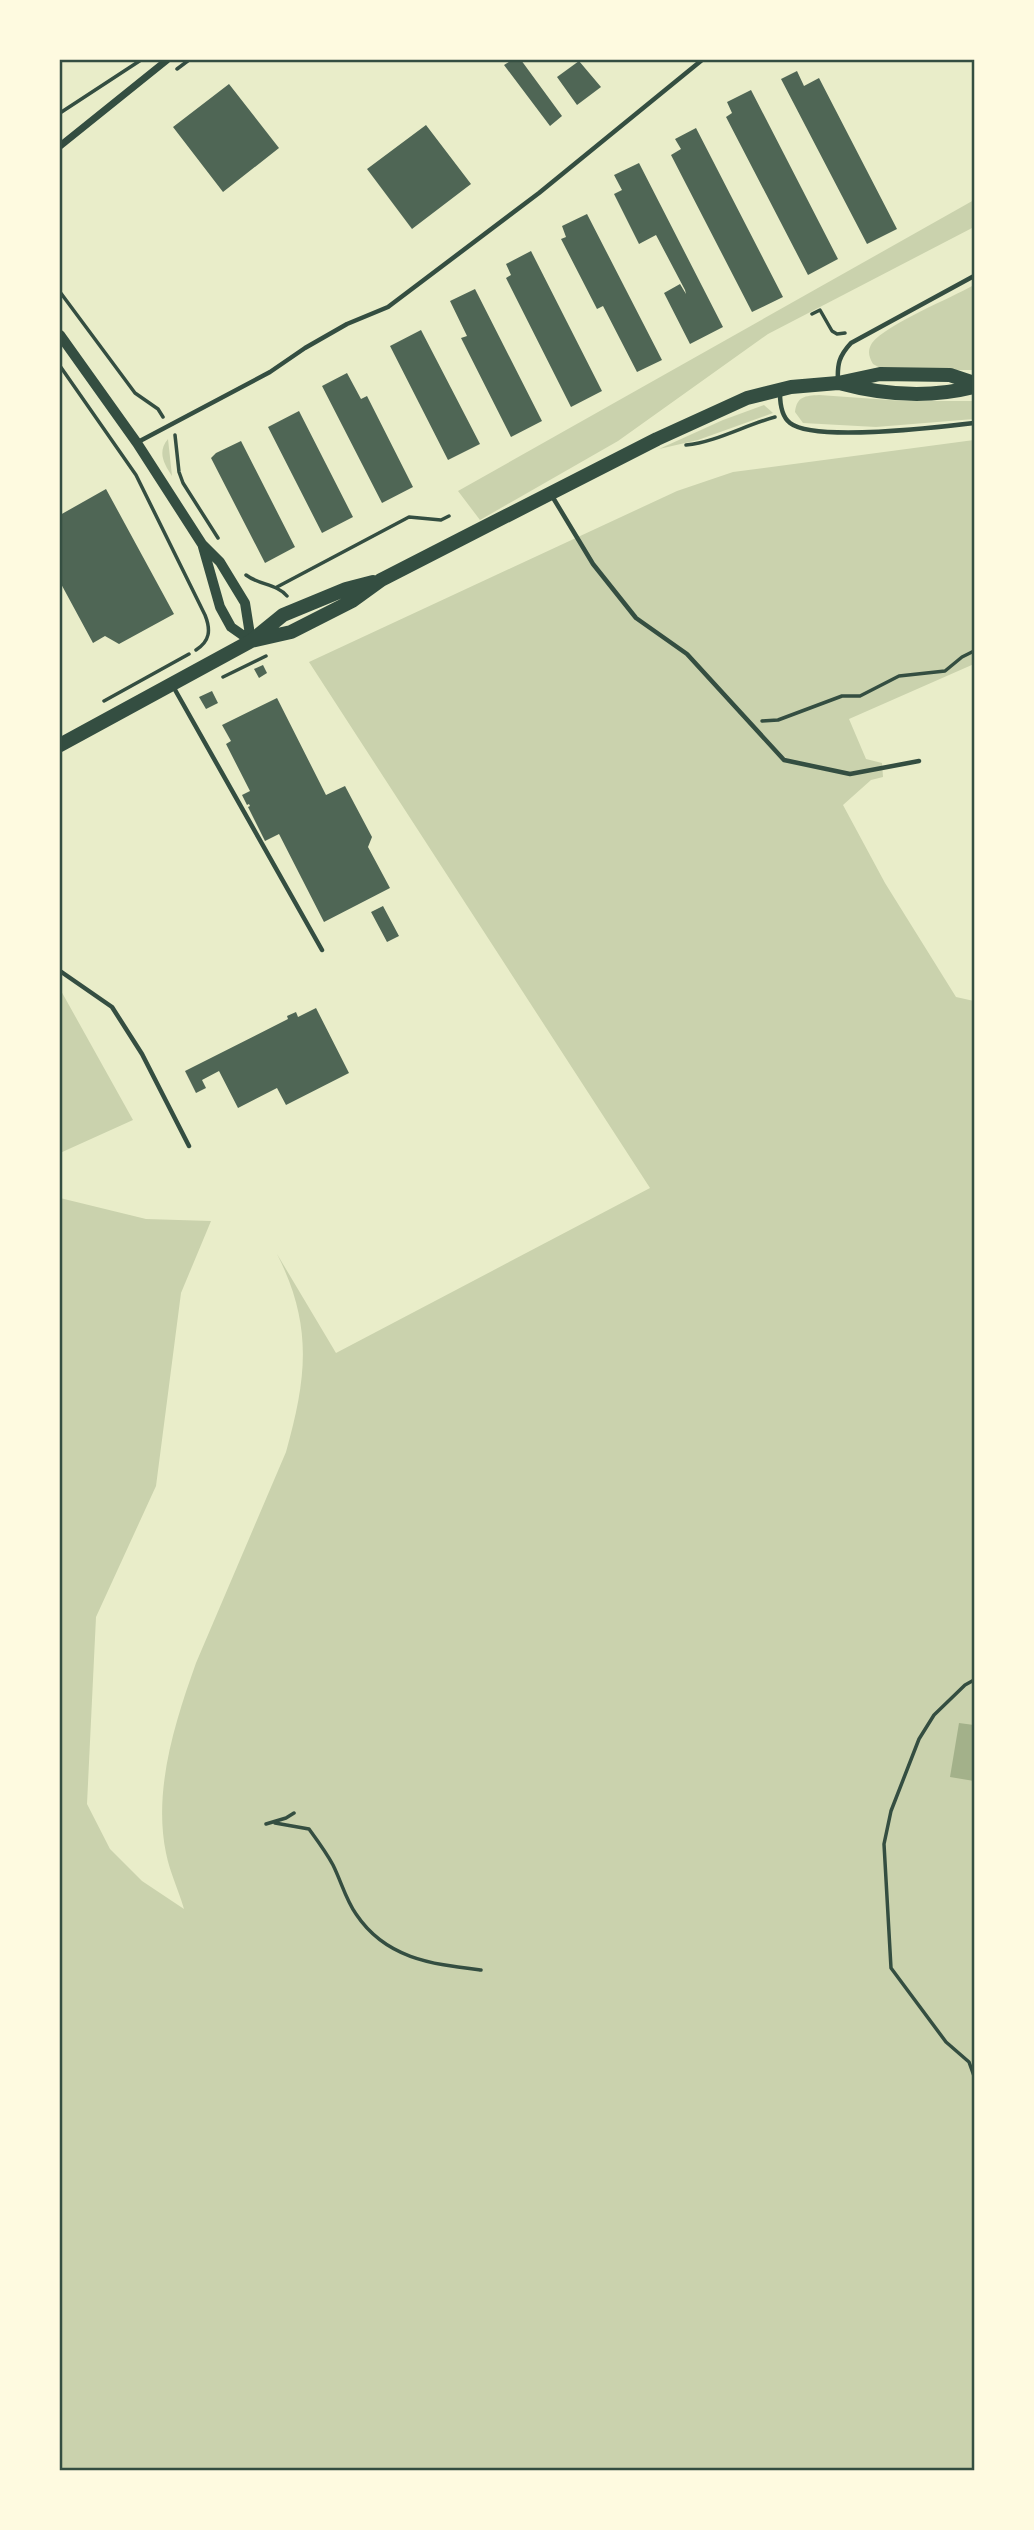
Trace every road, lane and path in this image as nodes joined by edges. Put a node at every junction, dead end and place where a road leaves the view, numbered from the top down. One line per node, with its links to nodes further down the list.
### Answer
1 (141, 60): 4 (path)
2 (167, 60): 5 (street)
3 (702, 60): 21 (lane)
4 (60, 112)
5 (71, 134): 6 (street); 7 (street)
6 (60, 139)
7 (60, 146)
8 (975, 276): 14 (lane)
9 (60, 292): 18 (path)
10 (812, 314): 11 (path)
11 (848, 332)
12 (60, 335): 21 (street)
13 (60, 366): 33 (path)
14 (838, 383): 15 (main road); 16 (main road)
15 (975, 385)
16 (780, 389): 17 (lane); 23 (main road)
17 (784, 414): 19 (lane); 22 (path)
18 (163, 416)
19 (975, 423)
20 (174, 433): 25 (path)
21 (137, 443): 26 (street)
22 (680, 446)
23 (551, 494): 30 (main road); 34 (lane)
24 (449, 516): 28 (path)
25 (220, 541)
26 (202, 544): 30 (street); 30 (street)
27 (242, 572): 28 (path)
28 (277, 587): 29 (path)
29 (292, 605)
30 (251, 641): 32 (main road)
31 (975, 651): 34 (path)
32 (172, 684): 35 (main road); 37 (lane)
33 (94, 707)
34 (749, 722): 36 (lane)
35 (60, 745)
36 (919, 761)
37 (322, 950)
38 (60, 971): 39 (lane)
39 (189, 1146)
40 (975, 1680): 45 (path)
41 (294, 1813): 42 (path)
42 (275, 1823): 43 (path); 44 (path)
43 (266, 1824)
44 (481, 1970)
45 (975, 2076)

